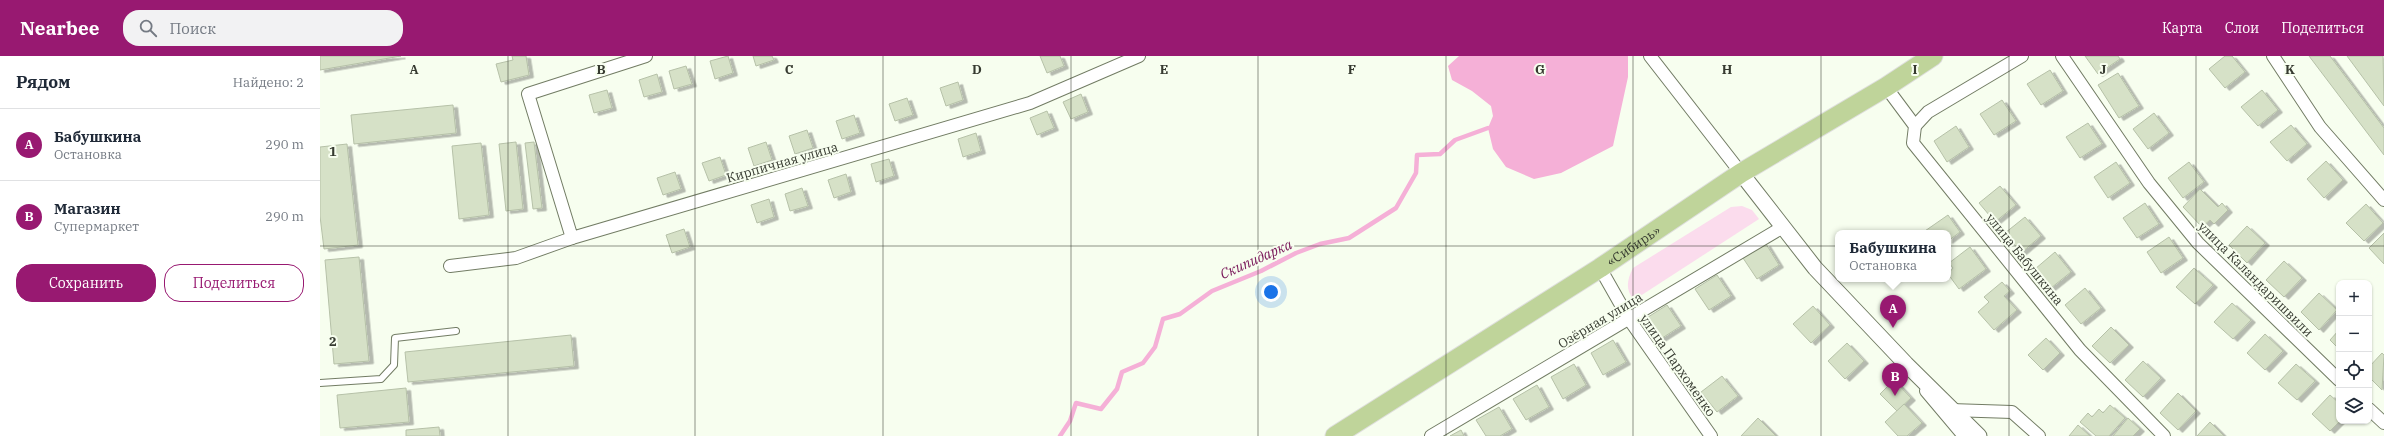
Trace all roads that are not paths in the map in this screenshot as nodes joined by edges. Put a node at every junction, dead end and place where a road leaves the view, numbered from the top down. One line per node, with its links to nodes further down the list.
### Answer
1 (646, 56): 13 (street)
2 (1139, 56): 13 (street, Кирпичная улица)
3 (1650, 56): 10 (street)
4 (1933, 56): 8 (main road, «Сибирь»)
5 (2022, 56): 9 (street)
6 (2062, 56): 19 (street, улица Каландаришвили)
7 (2273, 56): 11 (street)
8 (1886, 87): 9 (street); 10 (main road, «Сибирь»)
9 (1915, 126): 30 (street, улица Бабушкина)
10 (1742, 173): 12 (street); 15 (main road, «Сибирь»)
11 (2384, 200)
12 (1783, 228): 16 (street, Озёрная улица); 18 (street)
13 (572, 238): 14 (street, Кирпичная улица)
14 (450, 266)
15 (1600, 268): 16 (street, улица Пархоменко); 24 (main road, «Сибирь»)
16 (1629, 319): 25 (street, Озёрная улица); 26 (street, улица Пархоменко)
17 (456, 331): 20 (lane)
18 (1906, 364): 21 (street); 27 (street)
19 (2336, 377)
20 (320, 383)
21 (1951, 410): 28 (street); 29 (street)
22 (2372, 412): 23 (street)
23 (2384, 423)
24 (1335, 436)
25 (1431, 436)
26 (1711, 436)
27 (1964, 436)
28 (1979, 436)
29 (2039, 436)
30 (2164, 436)

